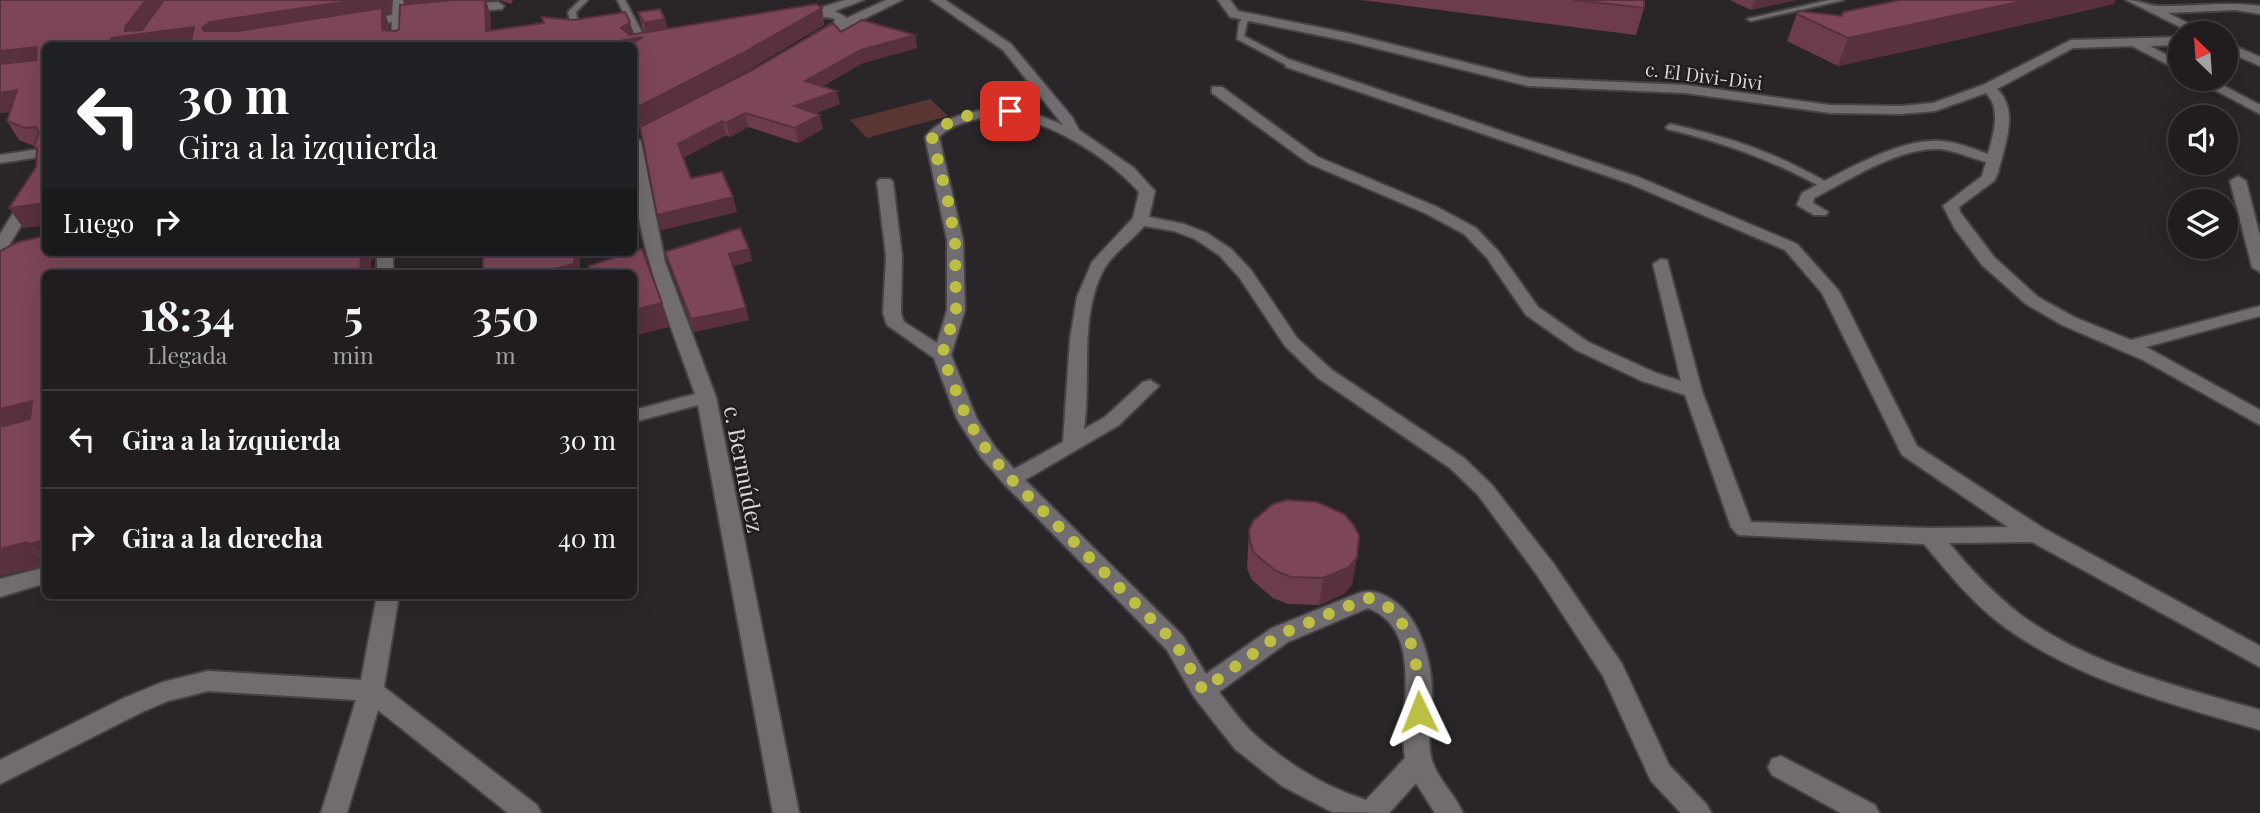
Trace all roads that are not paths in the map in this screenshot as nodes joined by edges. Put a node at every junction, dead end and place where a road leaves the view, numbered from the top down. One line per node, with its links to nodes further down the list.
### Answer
1 (398, 0): 15 (street)
2 (584, 0): 19 (lane)
3 (621, 0): 26 (lane)
4 (858, 0): 13 (street)
5 (896, 0): 21 (street)
6 (937, 0): 37 (street)
7 (1224, 0): 14 (street, c. El Divi-Divi)
8 (1840, 0): 16 (lane)
9 (2132, 0): 11 (street)
10 (498, 6): 15 (street)
11 (2152, 10): 12 (street); 18 (street)
12 (2260, 10)
13 (803, 16): 17 (street); 21 (street)
14 (1248, 17): 31 (lane); 32 (street, c. El Divi-Divi)
15 (399, 18): 20 (street); 22 (street)
16 (1751, 19)
17 (778, 21)
18 (2175, 21)
19 (574, 25)
20 (344, 26)
21 (839, 26): 27 (street)
22 (397, 42)
23 (657, 42): 26 (street)
24 (2168, 42): 25 (street, c. El Divi-Divi)
25 (2135, 43): 29 (street); 32 (street, c. El Divi-Divi)
26 (639, 45)
27 (799, 49)
28 (2238, 52): 30 (street)
29 (2168, 61)
30 (2260, 62)
31 (1291, 64): 61 (street)
32 (1988, 88): 41 (street)
33 (1217, 90): 55 (street)
34 (2224, 91): 35 (street)
35 (2260, 110)
36 (1670, 127): 45 (lane)
37 (1073, 132): 47 (street); 53 (street)
38 (637, 137): 56 (street, c. Bermúdez)
39 (42, 153): 40 (street)
40 (0, 159)
41 (1994, 160): 45 (street); 52 (street)
42 (42, 179): 48 (street)
43 (2238, 181): 50 (street)
44 (885, 182): 53 (street)
45 (1826, 186): 46 (street)
46 (1820, 212)
47 (1140, 220): 59 (street); 78 (street)
48 (0, 247)
49 (1661, 264): 55 (street)
50 (2260, 267)
51 (2260, 311): 52 (street)
52 (2129, 346): 58 (street)
53 (942, 355): 60 (street)
54 (1150, 386): 59 (street)
55 (1693, 391): 62 (street)
56 (706, 397): 57 (street); 75 (street, c. Bermúdez)
57 (637, 415)
58 (2260, 419)
59 (1072, 444): 60 (street)
60 (1011, 479): 67 (street)
61 (2035, 534): 62 (street); 66 (street)
62 (1930, 536): 69 (street)
63 (42, 576): 64 (street)
64 (0, 587)
65 (387, 599): 68 (street)
66 (2260, 657)
67 (1203, 690): 70 (street); 76 (street)
68 (371, 691): 72 (street); 73 (street); 74 (street)
69 (2260, 720)
70 (1419, 761): 76 (street); 77 (street)
71 (1782, 767): 79 (street)
72 (0, 773)
73 (334, 813)
74 (528, 813)
75 (786, 813)
76 (1370, 813)
77 (1450, 813)
78 (1698, 813)
79 (1866, 813)

